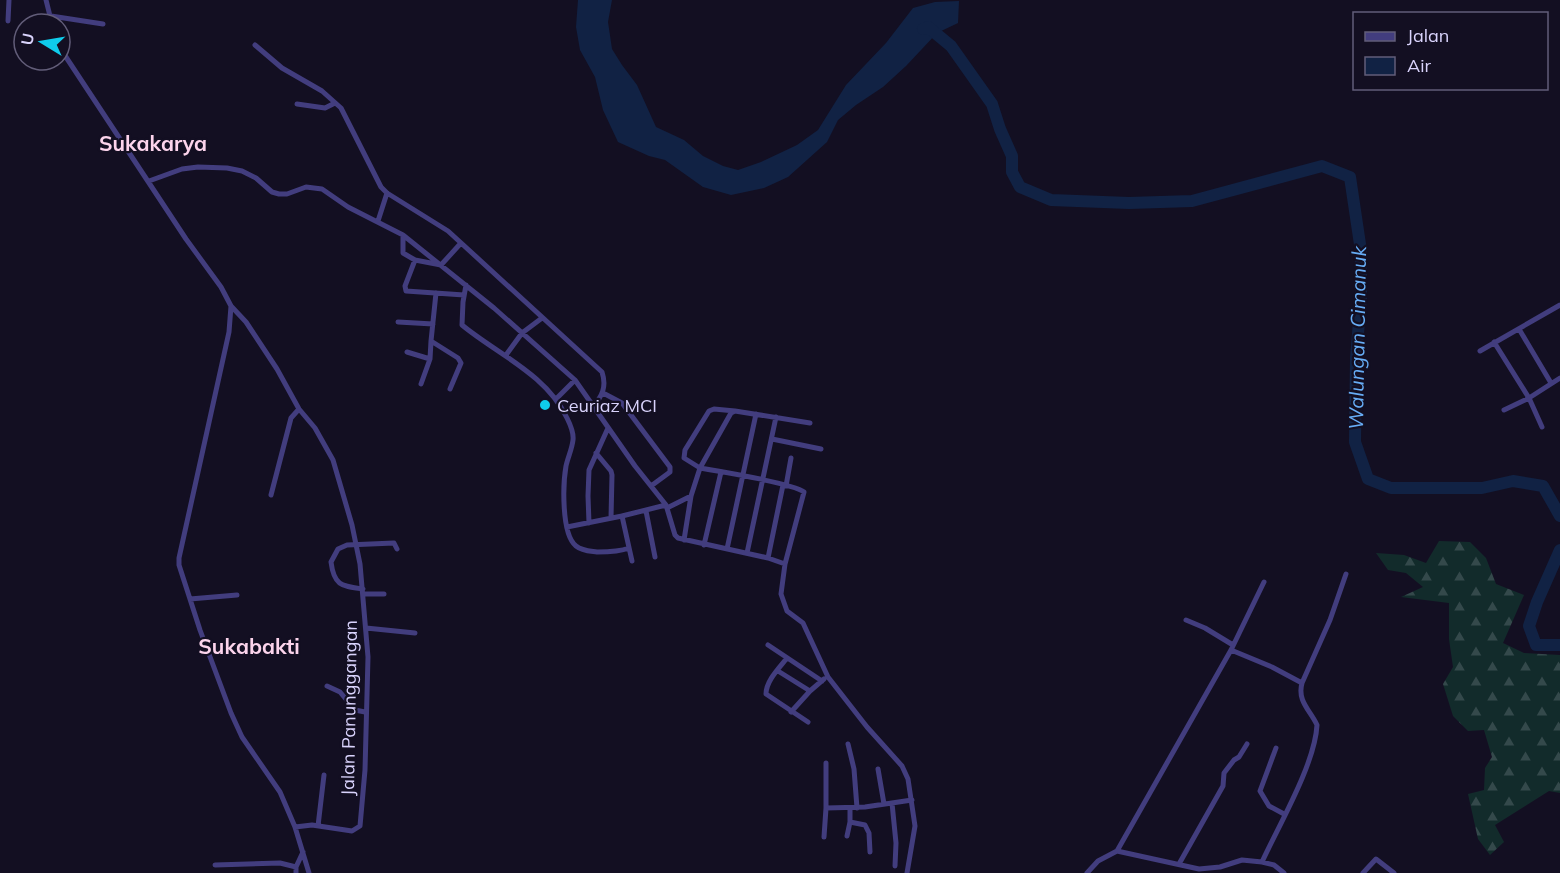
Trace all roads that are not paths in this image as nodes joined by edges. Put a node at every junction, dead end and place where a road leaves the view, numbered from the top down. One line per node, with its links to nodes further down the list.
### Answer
1 (9, 0): 3 (street)
2 (72, 19): 4 (street)
3 (8, 21)
4 (103, 24)
5 (255, 45): 7 (street)
6 (72, 66): 9 (street, Jalan Panunggangan)
7 (335, 103): 8 (street); 10 (street)
8 (297, 104)
9 (149, 181): 11 (street); 20 (street, Jalan Panunggangan)
10 (387, 193): 11 (street); 13 (street)
11 (378, 221): 12 (street)
12 (403, 235): 14 (street); 15 (street)
13 (461, 243): 15 (street); 21 (street)
14 (415, 260): 15 (street); 17 (street)
15 (441, 265): 16 (street)
16 (466, 285): 18 (street); 25 (street)
17 (436, 293): 18 (street); 23 (street)
18 (464, 296): 30 (street)
19 (1560, 305): 24 (street)
20 (231, 306): 41 (street, Jalan Panunggangan); 83 (street)
21 (542, 318): 25 (street); 37 (street)
22 (398, 322): 23 (street)
23 (433, 324): 26 (street)
24 (1519, 329): 27 (street); 34 (street)
25 (522, 333): 30 (street); 33 (street)
26 (432, 341): 31 (street); 36 (street)
27 (1494, 342): 28 (street); 38 (street)
28 (1480, 351)
29 (406, 352): 31 (street)
30 (506, 356): 39 (street)
31 (430, 359): 35 (street)
32 (1560, 378): 34 (street)
33 (574, 380): 39 (street); 40 (street)
34 (1551, 383): 38 (street)
35 (421, 384)
36 (450, 389)
37 (603, 393): 40 (street); 58 (street)
38 (1529, 398): 42 (street); 47 (street)
39 (556, 399): 66 (street)
40 (593, 407): 48 (street)
41 (299, 409): 59 (street); 68 (street, Jalan Panunggangan)
42 (1504, 410)
43 (735, 411): 44 (street); 53 (street); 53 (street)
44 (756, 414): 45 (street); 55 (street)
45 (776, 417): 46 (street); 49 (street)
46 (810, 423)
47 (1542, 427)
48 (608, 428): 51 (street); 58 (street)
49 (772, 439): 50 (street); 56 (street)
50 (821, 449)
51 (596, 453): 64 (street); 65 (street)
52 (790, 458): 57 (street)
53 (700, 468): 54 (street); 60 (street)
54 (721, 472): 55 (street); 69 (street)
55 (741, 477): 56 (street); 72 (street)
56 (762, 481): 57 (street); 73 (street)
57 (785, 485): 75 (street); 77 (street)
58 (651, 486): 61 (street)
59 (271, 495)
60 (691, 496): 61 (street); 67 (street)
61 (667, 507): 62 (street); 67 (street)
62 (646, 511): 63 (street); 74 (street)
63 (622, 516): 64 (street); 70 (street)
64 (611, 518): 65 (street)
65 (589, 523): 66 (street)
66 (567, 528): 70 (street)
67 (684, 540): 69 (street)
68 (357, 545): 71 (street); 80 (street, Jalan Panunggangan); 80 (street)
69 (704, 545): 72 (street)
70 (628, 548): 76 (street)
71 (397, 549)
72 (727, 549): 73 (street)
73 (747, 553): 75 (street)
74 (655, 557)
75 (768, 558): 77 (street)
76 (632, 561)
77 (785, 564): 91 (street)
78 (1346, 574): 93 (street)
79 (1264, 582): 88 (street)
80 (363, 592): 81 (street); 85 (street, Jalan Panunggangan)
81 (384, 594)
82 (237, 595): 83 (street)
83 (190, 599): 114 (street)
84 (1186, 620): 88 (street)
85 (366, 628): 86 (street); 96 (street, Jalan Panunggangan)
86 (415, 633)
87 (768, 645): 89 (street)
88 (1232, 648): 93 (street); 117 (street)
89 (787, 658): 90 (street); 92 (street)
90 (778, 670): 95 (street); 97 (street)
91 (828, 677): 92 (street); 105 (street)
92 (822, 681): 95 (street)
93 (1302, 683): 111 (street)
94 (327, 686): 96 (street)
95 (810, 691): 97 (street)
96 (365, 712): 113 (street, Jalan Panunggangan)
97 (790, 712): 98 (street)
98 (808, 722)
99 (848, 744): 110 (street)
100 (1247, 744): 121 (street)
101 (1276, 748): 111 (street)
102 (826, 763): 108 (street)
103 (878, 769): 107 (street)
104 (324, 776): 113 (street)
105 (912, 800): 106 (street); 127 (street)
106 (892, 802): 107 (street); 123 (street)
107 (884, 804): 110 (street)
108 (826, 808): 109 (street); 116 (street)
109 (850, 808): 110 (street); 112 (street)
110 (857, 808)
111 (1284, 814): 120 (street)
112 (850, 822): 115 (street); 119 (street)
113 (318, 826): 114 (street, Jalan Panunggangan)
114 (295, 827): 118 (street)
115 (847, 836)
116 (824, 837)
117 (1117, 851): 121 (street); 128 (street)
118 (303, 852): 124 (street); 126 (street)
119 (870, 852)
120 (1262, 862): 125 (street); 129 (street)
121 (1179, 864): 125 (street)
122 (215, 865): 124 (street)
123 (895, 866)
124 (296, 870)
125 (1200, 871)
126 (309, 873)
127 (907, 873)
128 (1087, 873)
129 (1284, 873)
130 (1363, 873): 131 (street)
131 (1394, 873)

